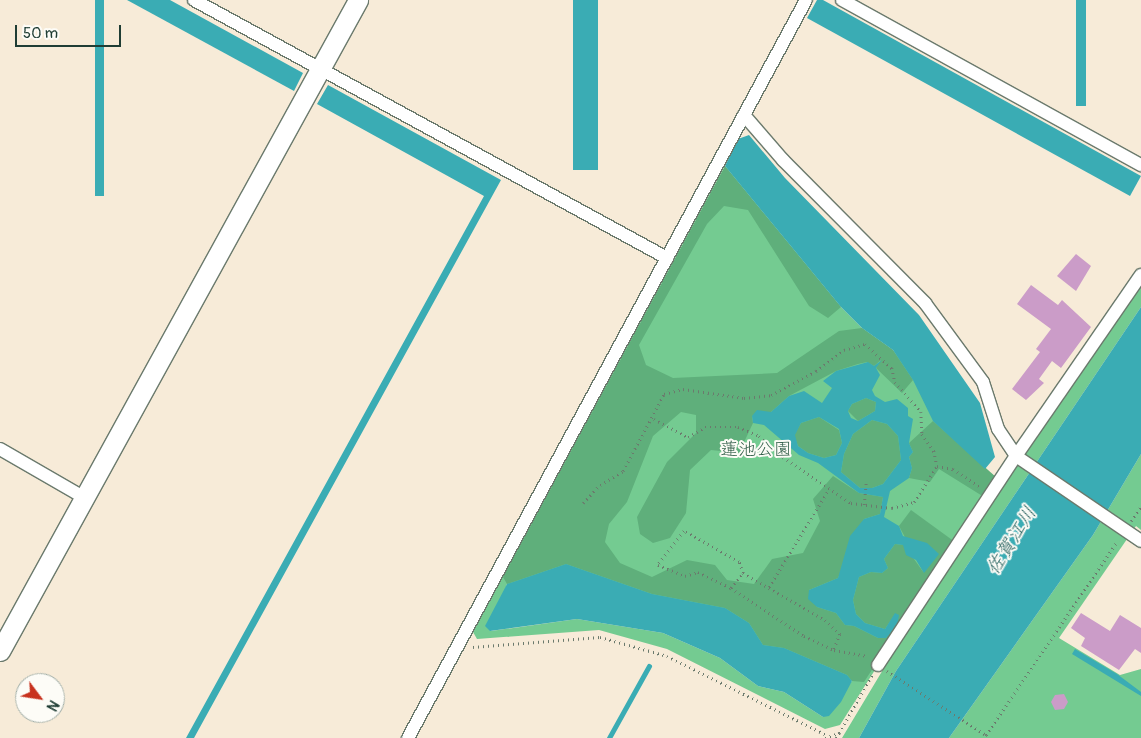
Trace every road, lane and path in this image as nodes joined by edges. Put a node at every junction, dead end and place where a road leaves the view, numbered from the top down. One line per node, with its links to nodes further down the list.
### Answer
1 (194, 0): 5 (street)
2 (358, 0): 5 (street)
3 (806, 0): 6 (street)
4 (849, 1): 7 (street)
5 (320, 69): 8 (street); 17 (street)
6 (744, 115): 8 (street); 12 (street)
7 (1141, 165)
8 (667, 258): 26 (street)
9 (1141, 275): 12 (street)
10 (654, 419): 13 (path); 15 (path); 18 (path)
11 (0, 449): 17 (street)
12 (1019, 458): 16 (street); 21 (street)
13 (937, 466): 16 (path); 19 (path)
14 (866, 482): 19 (path)
15 (829, 489): 19 (path); 24 (path)
16 (991, 493): 29 (street)
17 (84, 498): 28 (street)
18 (583, 503)
19 (864, 506)
20 (1141, 506): 21 (path)
21 (1123, 527): 22 (street); 32 (path)
22 (1141, 542)
23 (743, 573): 24 (path); 25 (path); 25 (path)
24 (769, 587): 27 (path)
25 (731, 588): 27 (path)
26 (457, 648): 31 (path); 33 (street)
27 (834, 650): 29 (path)
28 (0, 651)
29 (881, 667): 30 (path); 32 (path)
30 (839, 733): 31 (path); 34 (path)
31 (826, 737)
32 (985, 737)
33 (408, 738)
34 (836, 738)

